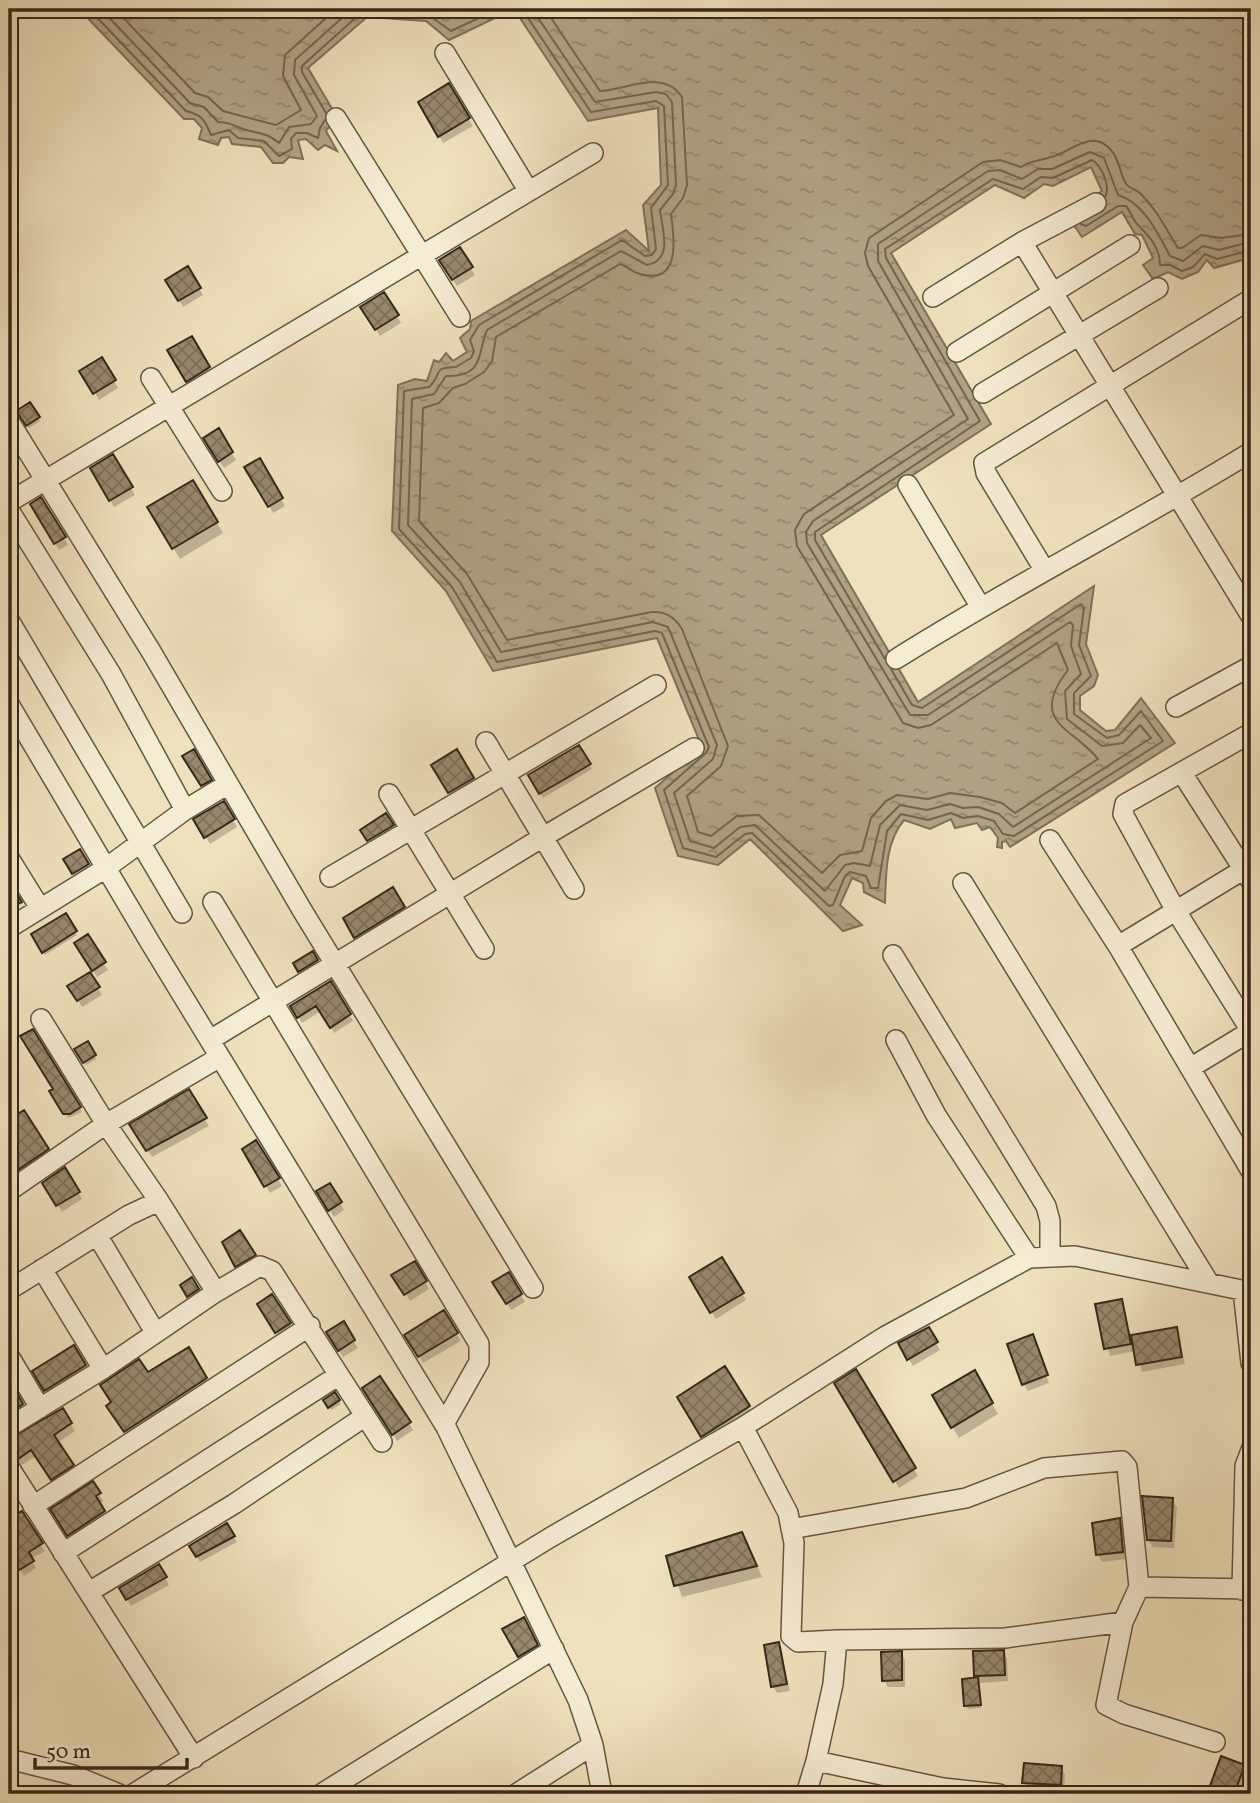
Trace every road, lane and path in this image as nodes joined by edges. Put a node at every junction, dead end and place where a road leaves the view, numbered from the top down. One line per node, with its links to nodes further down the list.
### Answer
1 (445, 53): 4 (street)
2 (336, 118): 8 (street)
3 (593, 153): 4 (street)
4 (528, 190): 8 (street)
5 (1096, 203): 6 (street)
6 (1022, 242): 10 (street); 11 (street)
7 (1130, 245): 10 (street)
8 (420, 254): 13 (street); 19 (street)
9 (1158, 288): 14 (street)
10 (1052, 291): 14 (street); 15 (street)
11 (933, 297)
12 (1251, 299): 17 (street)
13 (460, 317)
14 (1077, 334): 17 (street); 18 (street)
15 (957, 352)
16 (150, 378): 19 (street)
17 (1108, 385): 25 (street); 28 (street)
18 (983, 393)
19 (168, 409): 22 (street); 24 (street)
20 (9, 421): 22 (street)
21 (1251, 452): 25 (street)
22 (45, 481): 26 (street); 42 (street)
23 (908, 485): 29 (street)
24 (222, 491)
25 (1177, 498): 28 (street); 30 (street)
26 (9, 502)
27 (9, 510): 44 (street)
28 (1045, 571): 29 (street)
29 (979, 606): 32 (street)
30 (1251, 616)
31 (9, 620): 48 (street)
32 (896, 659)
33 (1251, 666): 36 (street)
34 (656, 685): 41 (street)
35 (9, 704): 50 (street)
36 (1175, 708)
37 (1251, 733): 40 (street)
38 (486, 742): 41 (street)
39 (694, 748): 46 (street)
40 (1182, 773): 51 (street); 58 (street)
41 (505, 774): 45 (street); 46 (street)
42 (228, 785): 44 (street); 64 (street)
43 (389, 794): 45 (street)
44 (185, 810): 48 (street)
45 (411, 829): 52 (street); 55 (street)
46 (542, 837): 54 (street); 55 (street)
47 (1050, 840): 61 (street)
48 (142, 843): 50 (street); 59 (street)
49 (9, 858): 57 (street)
50 (106, 868): 57 (street); 69 (street)
51 (1249, 871): 58 (street)
52 (330, 877)
53 (963, 883): 79 (street)
54 (574, 889)
55 (450, 894): 62 (street); 64 (street)
56 (213, 902): 65 (street)
57 (40, 908): 60 (street)
58 (1177, 911): 61 (street); 67 (street)
59 (182, 913)
60 (9, 928)
61 (1118, 946): 70 (street)
62 (484, 949)
63 (893, 955): 76 (street)
64 (335, 965): 65 (street); 80 (street)
65 (272, 1002): 69 (street); 92 (street)
66 (41, 1019): 71 (street)
67 (1251, 1031): 70 (street)
68 (895, 1040): 77 (street)
69 (215, 1048): 71 (street); 92 (street)
70 (1190, 1068): 72 (street)
71 (106, 1124): 73 (street); 74 (street)
72 (1251, 1171)
73 (9, 1191)
74 (159, 1201): 75 (street); 83 (street)
75 (97, 1235): 78 (street); 85 (street)
76 (1050, 1255): 77 (street); 79 (street)
77 (1029, 1258): 94 (street)
78 (42, 1269): 81 (street); 88 (street)
79 (1209, 1283): 82 (street)
80 (533, 1288)
81 (9, 1290)
82 (1247, 1291): 87 (street)
83 (216, 1292): 84 (street); 85 (street)
84 (310, 1326): 89 (street); 98 (street)
85 (155, 1332): 88 (street)
86 (9, 1356): 90 (street)
87 (1251, 1363)
88 (103, 1369): 90 (street)
89 (339, 1375): 91 (street); 100 (street)
90 (40, 1408): 93 (street)
91 (365, 1417): 95 (street); 104 (street)
92 (444, 1424): 101 (street)
93 (9, 1427)
94 (743, 1427): 99 (street); 101 (street)
95 (382, 1442)
96 (1251, 1450): 103 (street)
97 (9, 1467): 98 (street)
98 (33, 1506): 100 (street)
99 (791, 1529): 102 (street); 106 (street)
100 (63, 1553): 104 (street)
101 (513, 1560): 107 (street); 110 (street)
102 (1139, 1587): 103 (street); 105 (street)
103 (1246, 1589)
104 (89, 1592): 110 (street)
105 (1123, 1622): 106 (street); 108 (street)
106 (837, 1640): 112 (street)
107 (554, 1649): 109 (street); 115 (street)
108 (1215, 1741)
109 (593, 1745): 116 (street); 117 (street)
110 (194, 1758): 114 (street)
111 (9, 1759): 113 (street)
112 (816, 1761): 118 (street); 119 (street)
113 (119, 1794)
114 (132, 1794)
115 (321, 1794)
116 (516, 1794)
117 (602, 1794)
118 (806, 1794)
119 (999, 1794)

